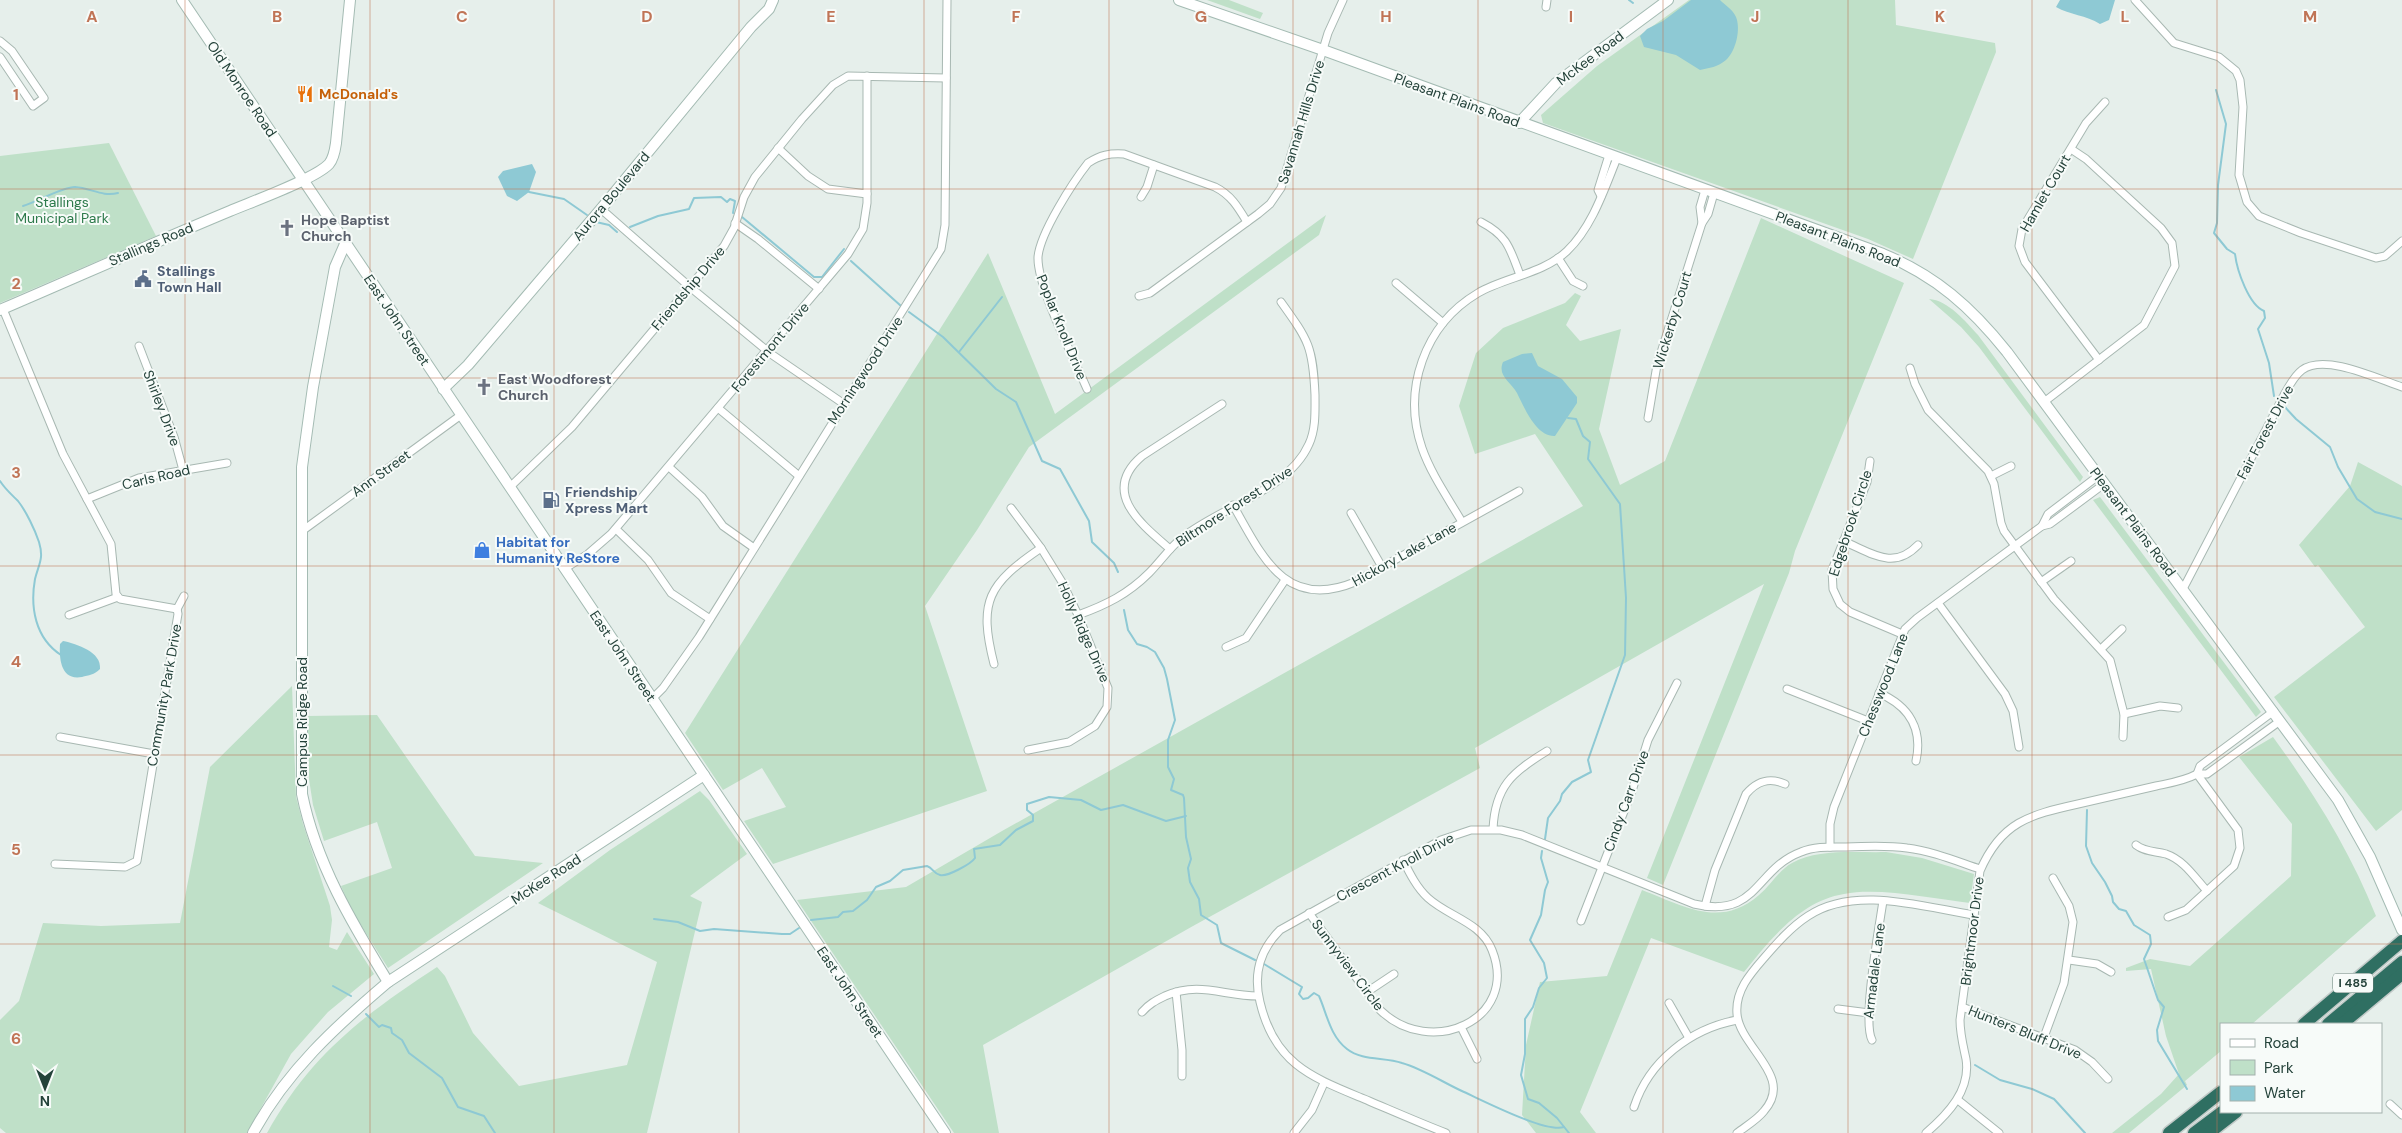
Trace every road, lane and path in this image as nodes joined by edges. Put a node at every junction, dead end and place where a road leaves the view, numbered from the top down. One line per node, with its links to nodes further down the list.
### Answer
1 (182, 0): 20 (street, Old Monroe Road)
2 (350, 0): 20 (street, Stallings Road)
3 (773, 0): 24 (street, Aurora Boulevard)
4 (947, 0): 13 (street, Morningwood Drive)
5 (1179, 0): 10 (street, Pleasant Plains Road)
6 (1343, 0): 10 (street, Savannah Hills Drive)
7 (1668, 0): 15 (street, McKee Road)
8 (2135, 0): 28 (street)
9 (0, 41): 11 (street)
10 (1323, 50): 15 (street, Pleasant Plains Road); 25 (street, Savannah Hills Drive)
11 (0, 57)
12 (867, 76): 13 (street, Friendship Drive); 16 (street, Friendship Drive); 22 (street, Forestmont Drive)
13 (946, 78): 48 (street, Morningwood Drive)
14 (2105, 102): 17 (street, Hamlet Court)
15 (1519, 123): 18 (street, Pleasant Plains Road)
16 (778, 148): 22 (street); 27 (street, Friendship Drive)
17 (2071, 149): 42 (street, Hamlet Court); 42 (street)
18 (1613, 157): 21 (street, Pleasant Plains Road); 30 (street)
19 (1154, 165): 23 (street); 25 (street, Poplar Knoll Drive); 46 (street, Poplar Knoll Drive)
20 (302, 179): 29 (street, East John Street); 38 (street, Stallings Road)
21 (1709, 192): 47 (street, Pleasant Plains Road); 52 (street, Wickerby Court)
22 (867, 194): 35 (street, Forestmont Drive)
23 (1141, 198)
24 (601, 209): 34 (street); 45 (street, Aurora Boulevard)
25 (1247, 222): 36 (street, Savannah Hills Drive)
26 (1481, 222): 31 (street)
27 (735, 223): 34 (street, Friendship Drive); 35 (street)
28 (2402, 241)
29 (345, 244): 45 (street, East John Street); 69 (street, Campus Ridge Road)
30 (1558, 258): 31 (street); 33 (street)
31 (1520, 275): 39 (street)
32 (1396, 284): 39 (street)
33 (1583, 286)
34 (690, 287): 41 (street); 61 (street, Friendship Drive)
35 (819, 289): 41 (street, Forestmont Drive)
36 (1139, 296)
37 (1281, 302): 64 (street, Biltmore Forest Drive)
38 (2, 309): 63 (street)
39 (1443, 323): 67 (street)
40 (139, 346): 57 (street, Shirley Drive)
41 (767, 350): 48 (street); 50 (street, Forestmont Drive)
42 (2099, 360): 47 (street)
43 (1910, 368): 59 (street)
44 (2402, 387): 81 (street, Fair Forest Drive)
45 (443, 389): 51 (street, East John Street)
46 (1087, 389)
47 (2044, 402): 60 (street, Pleasant Plains Road)
48 (844, 404): 58 (street, Morningwood Drive)
49 (1222, 404): 75 (street)
50 (718, 408): 56 (street, Forestmont Drive); 58 (street)
51 (461, 415): 61 (street, East John Street); 69 (street, Ann Street)
52 (1648, 418)
53 (1870, 461): 70 (street, Edgebrook Circle)
54 (227, 463): 57 (street, Carls Road)
55 (2011, 466): 59 (street)
56 (669, 467): 68 (street, Forestmont Drive); 73 (street)
57 (183, 470): 63 (street, Carls Road)
58 (799, 476): 73 (street, Morningwood Drive)
59 (1991, 476): 72 (street)
60 (2101, 480): 72 (street, Chesswood Lane); 81 (street, Pleasant Plains Road)
61 (510, 488): 78 (street, East John Street)
62 (1518, 491): 67 (street, Hickory Lake Lane)
63 (87, 498): 83 (street)
64 (1233, 505): 75 (street, Biltmore Forest Drive); 79 (street, Hickory Lake Lane)
65 (1011, 508): 74 (street, Holly Ridge Drive)
66 (1351, 513): 77 (street)
67 (1462, 522): 77 (street, Hickory Lake Lane)
68 (616, 529): 78 (street, Forestmont Drive); 88 (street)
69 (302, 531): 138 (street, Campus Ridge Road)
70 (1843, 541): 71 (street); 90 (street, Edgebrook Circle)
71 (1918, 545)
72 (2014, 545): 80 (street); 84 (street, Chesswood Lane)
73 (754, 548): 88 (street, Morningwood Drive)
74 (1041, 548): 87 (street, Holly Ridge Drive); 93 (street)
75 (1170, 549): 87 (street, Biltmore Forest Drive)
76 (2071, 560): 80 (street)
77 (1382, 567): 79 (street, Hickory Lake Lane)
78 (564, 569): 97 (street, East John Street)
79 (1285, 580): 91 (street)
80 (2041, 582): 92 (street)
81 (2183, 589): 99 (street, Pleasant Plains Road)
82 (184, 596): 85 (street)
83 (118, 597): 85 (street, Community Park Drive); 86 (street)
84 (1938, 603): 90 (street, Chesswood Lane); 105 (street)
85 (177, 609): 108 (street, Community Park Drive)
86 (69, 615)
87 (1078, 615): 106 (street, Holly Ridge Drive)
88 (710, 619): 97 (street, Morningwood Drive)
89 (2122, 628): 92 (street)
90 (1902, 634): 96 (street, Chesswood Lane)
91 (1226, 647)
92 (2101, 649): 100 (street)
93 (994, 664)
94 (1677, 683): 118 (street, Cindy Carr Drive)
95 (1787, 689): 102 (street)
96 (1879, 693): 102 (street, Chesswood Lane); 109 (street)
97 (652, 699): 111 (street, East John Street)
98 (2178, 708): 100 (street)
99 (2274, 711): 101 (street, Pleasant Plains Road); 110 (street)
100 (2124, 714): 104 (street)
101 (2280, 720): 110 (street, Brightmoor Drive); 128 (street, Pleasant Plains Road)
102 (1868, 721): 115 (street, Chesswood Lane)
103 (60, 737): 108 (street)
104 (2123, 737)
105 (2019, 747)
106 (1028, 750)
107 (1547, 751): 113 (street)
108 (154, 754): 117 (street, Community Park Drive)
109 (1916, 760)
110 (2197, 774): 119 (street, Brightmoor Drive); 121 (street)
111 (704, 775): 138 (street, McKee Road); 169 (street, East John Street)
112 (1785, 784): 123 (street)
113 (1493, 829): 116 (street, Crescent Knoll Drive); 118 (street, Crescent Knoll Drive)
114 (2136, 845): 121 (street)
115 (1830, 847): 119 (street, Crescent Knoll Drive); 123 (street, Crescent Knoll Drive)
116 (1403, 860): 124 (street, Crescent Knoll Drive); 152 (street, Sunnyview Circle)
117 (55, 864)
118 (1602, 868): 123 (street, Crescent Knoll Drive); 127 (street, Cindy Carr Drive)
119 (1980, 869): 125 (street, Brightmoor Drive)
120 (2053, 878): 132 (street)
121 (2207, 891): 126 (street)
122 (1883, 901): 125 (street); 146 (street, Armadale Lane); 147 (street)
123 (1705, 906)
124 (1309, 913): 140 (street, Sunnyview Circle); 141 (street, Crescent Knoll Drive)
125 (1974, 915): 143 (street, Brightmoor Drive)
126 (2168, 917)
127 (1581, 921)
128 (2401, 927)
129 (2402, 941): 133 (highway, I 485)
130 (2402, 945): 133 (highway)
131 (2402, 952): 149 (highway, I 485)
132 (2069, 960): 135 (street); 153 (street)
133 (2378, 962): 148 (highway, I 485)
134 (2402, 962): 150 (highway, I 485)
135 (2111, 972)
136 (1394, 974): 140 (street)
137 (2402, 974): 151 (highway, I 485)
138 (388, 982): 168 (street)
139 (1176, 992): 141 (street); 145 (street); 157 (street)
140 (1367, 992): 152 (street, Sunnyview Circle)
141 (1258, 996): 159 (street, Crescent Knoll Drive)
142 (1669, 1002): 154 (street)
143 (1962, 1007): 153 (street, Hunters Bluff Drive); 161 (street, Brightmoor Drive)
144 (1838, 1009): 146 (street)
145 (1142, 1012)
146 (1869, 1013): 155 (street, Armadale Lane)
147 (1737, 1020): 154 (street); 172 (street)
148 (2305, 1023)
149 (2317, 1023)
150 (2329, 1023)
151 (2343, 1023)
152 (1461, 1027): 156 (street)
153 (2044, 1037): 158 (street, Hunters Bluff Drive)
154 (1689, 1038): 164 (street)
155 (1872, 1040)
156 (1477, 1059)
157 (1182, 1076)
158 (2108, 1079)
159 (1324, 1083): 170 (street); 171 (street, Crescent Knoll Drive)
160 (2220, 1093): 175 (highway)
161 (1958, 1100): 173 (street, Brightmoor Drive); 174 (street)
162 (2220, 1104): 176 (highway)
163 (2390, 1104): 167 (street)
164 (1634, 1107)
165 (2221, 1113): 177 (highway)
166 (2235, 1113): 178 (highway)
167 (2402, 1115)
168 (253, 1133)
169 (945, 1133)
170 (1294, 1133)
171 (1446, 1133)
172 (1737, 1133)
173 (1926, 1133)
174 (1999, 1133)
175 (2169, 1133)
176 (2183, 1133)
177 (2194, 1133)
178 (2209, 1133)

